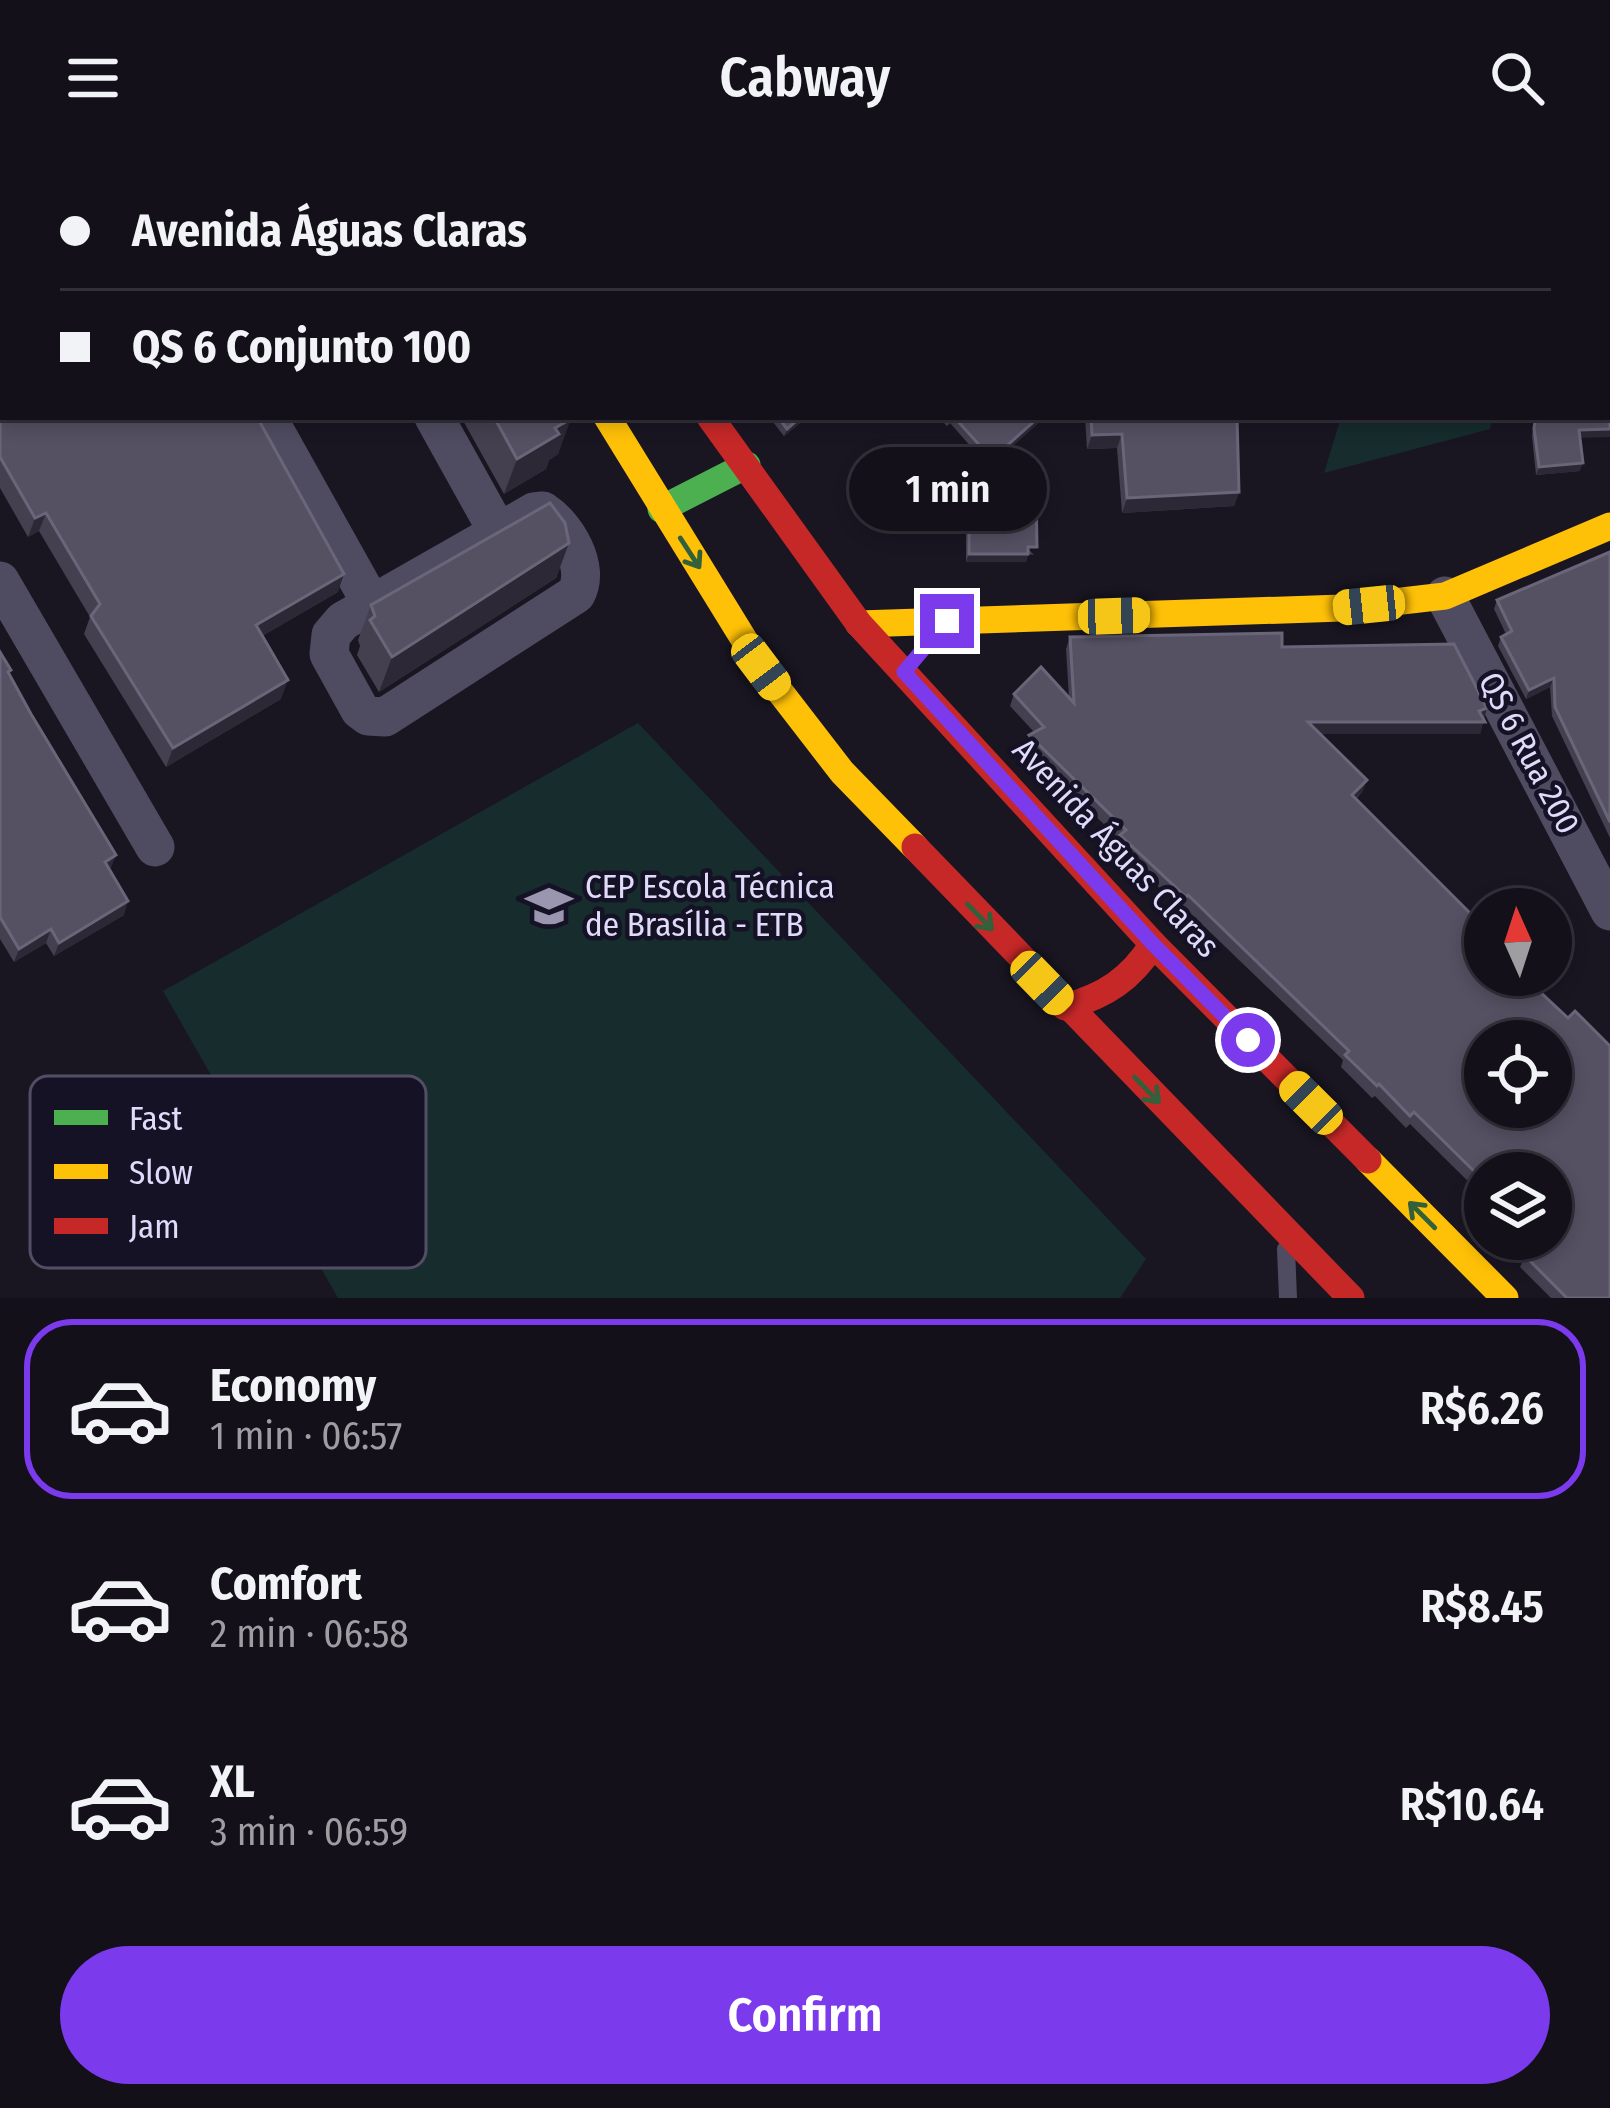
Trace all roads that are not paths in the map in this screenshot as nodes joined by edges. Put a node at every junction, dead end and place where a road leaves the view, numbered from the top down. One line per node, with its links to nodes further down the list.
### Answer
1 (269, 420): 11 (street)
2 (436, 420): 8 (street)
3 (609, 420): 6 (main road)
4 (712, 420): 5 (main road, Avenida Águas Claras)
5 (748, 465): 6 (main road); 13 (main road, Avenida Águas Claras)
6 (661, 509): 19 (main road, one-way to 19)
7 (1610, 526): 10 (main road)
8 (498, 532): 11 (street); 11 (street)
9 (0, 581): 16 (street)
10 (1445, 596): 12 (main road); 15 (street, QS 6 Rua 200)
11 (371, 603)
12 (947, 621): 13 (main road); 14 (main road)
13 (859, 623): 14 (main road, Avenida Águas Claras)
14 (904, 672): 18 (main road, Avenida Águas Claras)
15 (1596, 846): 17 (street, QS 6 Rua 200)
16 (155, 847)
17 (1610, 911)
18 (1153, 944): 19 (main road); 23 (main road, Avenida Águas Claras, one-way to 18)
19 (1065, 1007): 20 (main road, one-way to 20)
20 (1286, 1232): 21 (lane); 22 (main road)
21 (1288, 1298)
22 (1351, 1298)
23 (1505, 1298)

